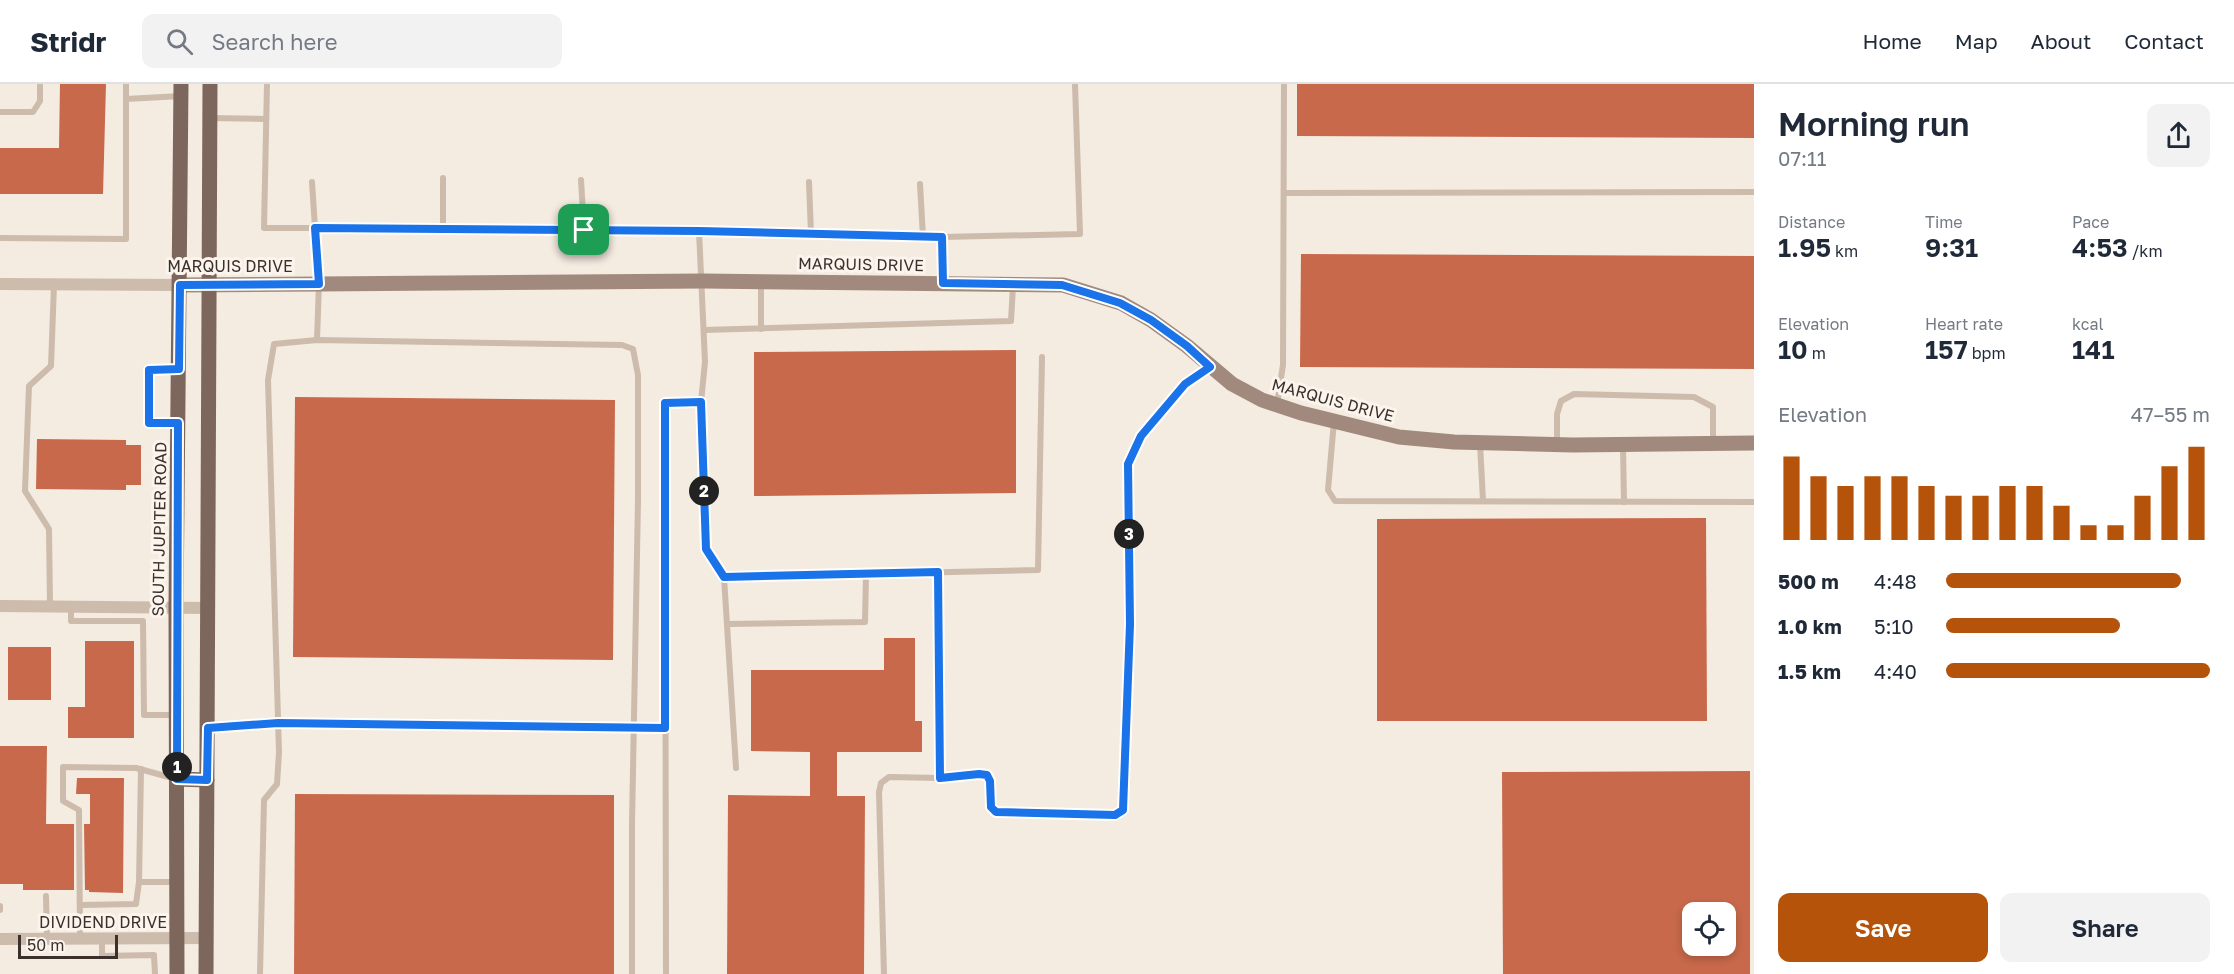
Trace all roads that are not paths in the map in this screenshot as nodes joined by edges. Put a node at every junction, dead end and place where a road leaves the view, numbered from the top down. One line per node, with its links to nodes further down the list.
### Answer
1 (40, 84): 9 (lane)
2 (126, 84): 8 (lane)
3 (210, 84): 10 (main road)
4 (267, 84): 11 (lane)
5 (1075, 84): 25 (lane)
6 (1284, 84): 18 (lane)
7 (181, 90): 8 (lane); 35 (main road, SOUTH JUPITER ROAD)
8 (126, 99): 26 (lane)
9 (0, 112)
10 (210, 118): 11 (lane); 31 (main road)
11 (266, 118): 19 (lane)
12 (443, 178): 20 (lane)
13 (581, 180): 21 (lane)
14 (312, 182): 19 (lane)
15 (809, 182): 23 (lane)
16 (920, 183): 24 (lane)
17 (1754, 192): 18 (lane)
18 (1284, 193): 43 (lane)
19 (315, 228): 20 (lane); 32 (lane)
20 (443, 229): 21 (lane)
21 (584, 230): 22 (lane)
22 (699, 231): 23 (lane); 27 (lane)
23 (812, 234): 24 (lane)
24 (923, 237): 25 (lane)
25 (942, 237): 29 (lane)
26 (0, 238)
27 (703, 280): 28 (street, MARQUIS DRIVE); 32 (street, MARQUIS DRIVE); 37 (lane)
28 (761, 281): 29 (street, MARQUIS DRIVE); 36 (lane)
29 (943, 283): 33 (street, MARQUIS DRIVE)
30 (0, 284): 34 (street, MARQUIS DRIVE)
31 (209, 284): 32 (street, MARQUIS DRIVE); 35 (street, MARQUIS DRIVE); 61 (main road)
32 (319, 284): 38 (lane)
33 (1014, 284): 36 (lane); 40 (street, MARQUIS DRIVE)
34 (54, 285): 35 (street, MARQUIS DRIVE); 58 (lane)
35 (180, 285): 41 (main road, SOUTH JUPITER ROAD)
36 (761, 329): 37 (lane)
37 (704, 330): 42 (lane)
38 (317, 340): 64 (lane); 65 (lane)
39 (1042, 357): 54 (lane)
40 (1210, 367): 43 (street, MARQUIS DRIVE); 70 (lane)
41 (179, 369): 45 (main road, SOUTH JUPITER ROAD); 45 (lane)
42 (701, 402): 56 (lane); 67 (lane)
43 (1277, 405): 44 (street, MARQUIS DRIVE)
44 (1334, 421): 46 (street, MARQUIS DRIVE); 51 (lane)
45 (178, 423): 60 (main road, SOUTH JUPITER ROAD)
46 (1480, 443): 49 (street, MARQUIS DRIVE); 51 (lane)
47 (1713, 443): 48 (street, MARQUIS DRIVE); 49 (lane); 50 (street, MARQUIS DRIVE)
48 (1754, 443)
49 (1557, 445): 50 (street, MARQUIS DRIVE)
50 (1623, 445): 52 (lane)
51 (1483, 501): 52 (lane)
52 (1624, 502): 53 (lane)
53 (1754, 502)
54 (938, 572): 55 (lane); 70 (lane)
55 (866, 574): 56 (lane); 62 (lane)
56 (724, 577): 62 (lane)
57 (0, 606): 58 (street)
58 (50, 606): 59 (street)
59 (71, 607): 60 (street); 63 (lane)
60 (176, 607): 61 (street); 63 (main road, SOUTH JUPITER ROAD)
61 (208, 608): 66 (main road)
62 (727, 624): 68 (lane)
63 (177, 715): 71 (main road, SOUTH JUPITER ROAD)
64 (278, 723): 65 (lane); 66 (lane); 88 (lane)
65 (634, 727): 67 (lane); 89 (lane)
66 (208, 728): 72 (main road)
67 (665, 728): 90 (lane)
68 (736, 768)
69 (141, 769): 71 (lane); 73 (lane); 76 (lane)
70 (940, 778): 91 (lane)
71 (177, 779): 72 (main road); 74 (main road, SOUTH JUPITER ROAD)
72 (207, 780): 83 (main road)
73 (139, 882): 74 (lane); 76 (lane)
74 (177, 882): 82 (main road, SOUTH JUPITER ROAD)
75 (46, 896): 79 (lane)
76 (80, 905): 80 (lane)
77 (0, 906): 78 (lane)
78 (0, 910)
79 (47, 938): 80 (street, DIVIDEND DRIVE); 84 (street, DIVIDEND DRIVE)
80 (80, 938): 81 (street, DIVIDEND DRIVE)
81 (102, 938): 82 (street, DIVIDEND DRIVE); 85 (lane)
82 (177, 938): 83 (street, DIVIDEND DRIVE); 86 (main road, SOUTH JUPITER ROAD)
83 (206, 938): 87 (main road)
84 (0, 939)
85 (155, 974)
86 (177, 974)
87 (206, 974)
88 (260, 974)
89 (632, 974)
90 (666, 974)
91 (884, 974)

